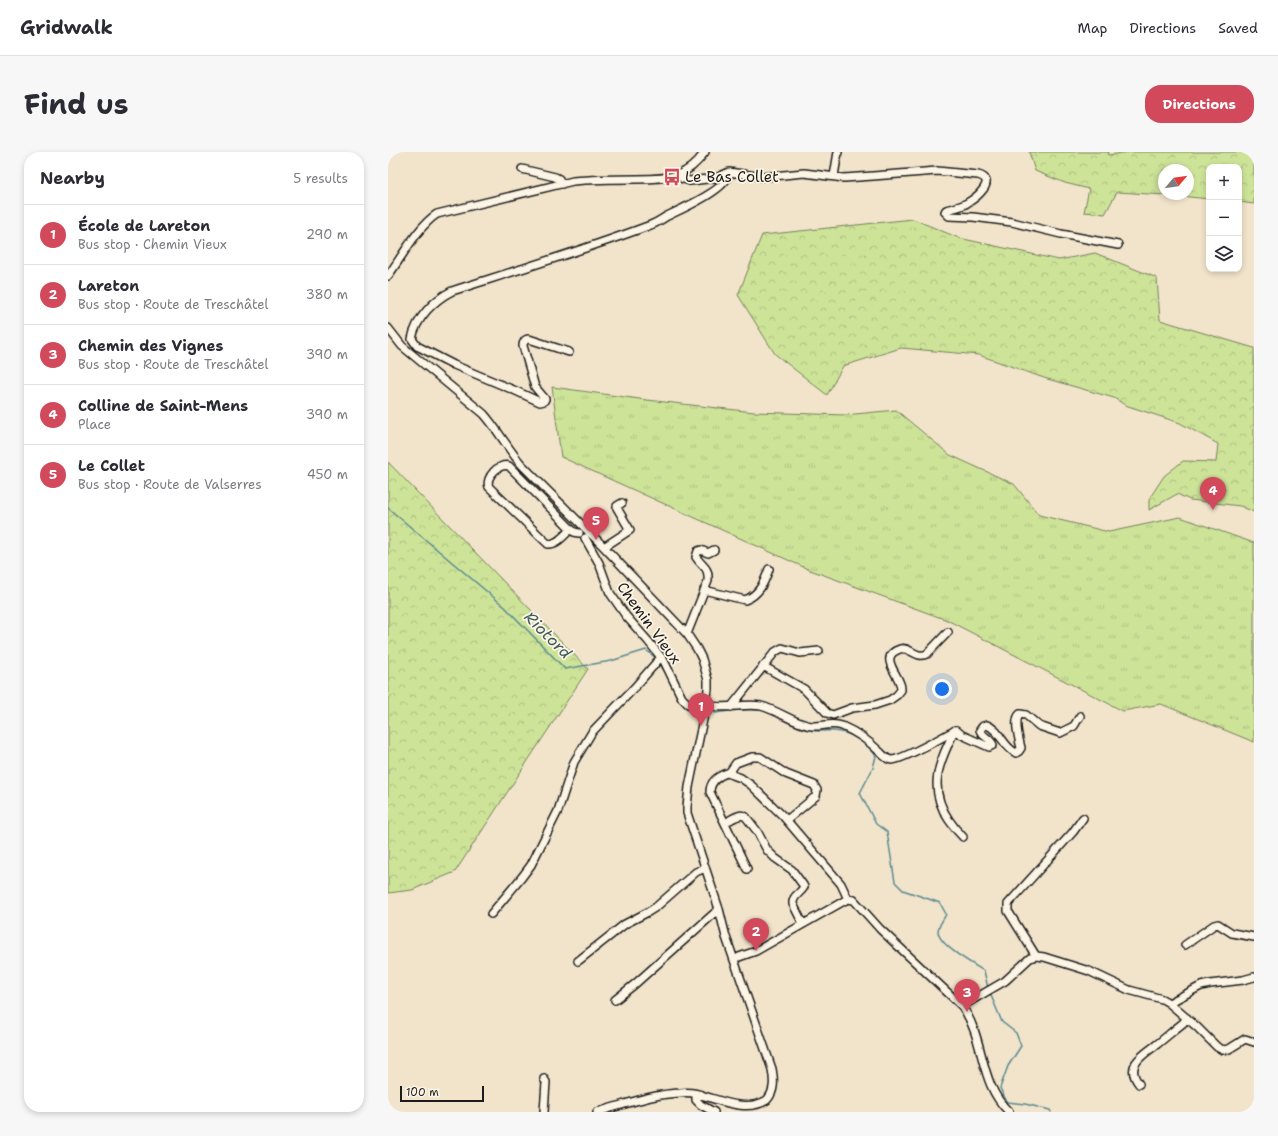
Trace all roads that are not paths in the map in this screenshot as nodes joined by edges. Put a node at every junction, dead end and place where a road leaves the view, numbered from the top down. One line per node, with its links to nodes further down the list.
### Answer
1 (704, 152): 5 (street)
2 (838, 152): 6 (street)
3 (522, 169): 7 (street)
4 (729, 172): 5 (street); 6 (street); 11 (street)
5 (678, 175): 7 (street)
6 (834, 176): 8 (street)
7 (562, 184): 9 (street)
8 (1118, 245)
9 (388, 276)
10 (388, 328): 14 (street)
11 (569, 352)
12 (622, 503): 15 (street)
13 (571, 529): 13 (street); 14 (street)
14 (584, 533): 15 (street); 22 (street, Chemin Vieux)
15 (604, 547): 20 (street)
16 (714, 550): 18 (street)
17 (769, 569): 18 (street)
18 (704, 590): 20 (street)
19 (948, 632): 23 (street)
20 (687, 634): 25 (street)
21 (819, 651): 23 (street)
22 (659, 659): 25 (street, Chemin Vieux); 37 (street)
23 (763, 666): 24 (street)
24 (731, 706): 25 (street, Chemin Vieux); 27 (street, Chemin Vieux)
25 (706, 707): 33 (street)
26 (1080, 716): 27 (street)
27 (956, 730): 32 (street)
28 (729, 773): 31 (street); 31 (street); 34 (street)
29 (1083, 818): 41 (street)
30 (730, 820): 38 (street)
31 (787, 820): 35 (street)
32 (963, 837)
33 (705, 868): 36 (street); 43 (street)
34 (748, 869)
35 (848, 899): 38 (street); 47 (street)
36 (719, 909): 42 (street); 42 (street); 45 (street)
37 (491, 914)
38 (803, 924): 42 (street)
39 (1254, 937): 40 (street)
40 (1185, 945)
41 (1036, 956): 46 (street); 47 (street)
42 (737, 960): 52 (street)
43 (578, 961)
44 (1254, 977): 46 (street)
45 (615, 1000)
46 (1169, 1003): 48 (street)
47 (962, 1006): 56 (street)
48 (1187, 1018): 49 (street); 51 (street)
49 (1254, 1042)
50 (544, 1079): 53 (street)
51 (1138, 1084)
52 (696, 1094): 54 (street); 55 (street)
53 (544, 1112)
54 (597, 1112)
55 (714, 1112)
56 (1009, 1112)

